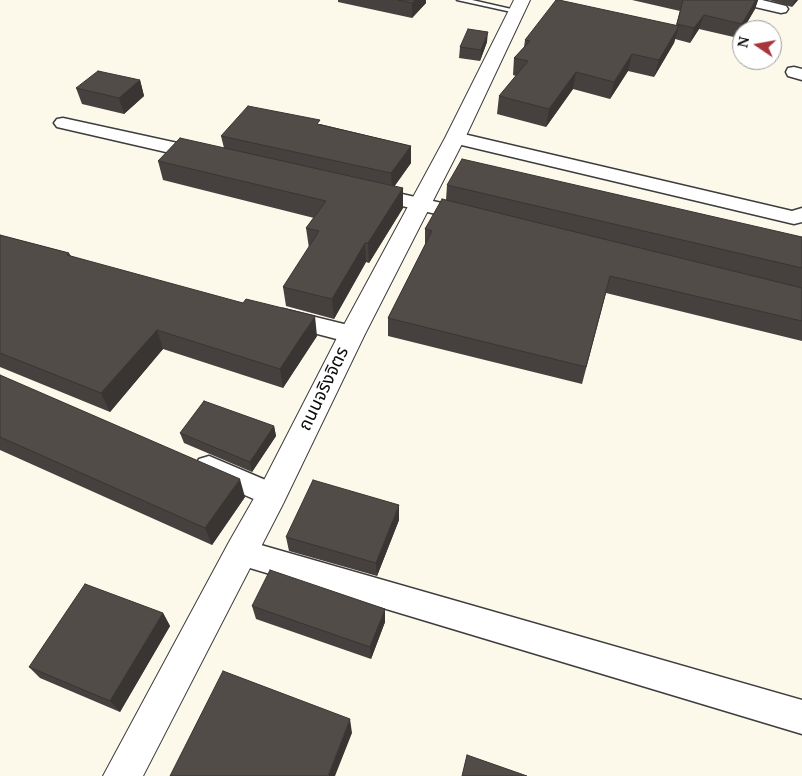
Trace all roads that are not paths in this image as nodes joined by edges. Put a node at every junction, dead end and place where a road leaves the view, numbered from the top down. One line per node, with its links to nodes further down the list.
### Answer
1 (461, 0): 3 (lane)
2 (743, 0): 4 (street)
3 (519, 5): 6 (street, ถนนจริงจิตร)
4 (781, 9)
5 (63, 123): 7 (street)
6 (455, 138): 9 (street, ถนนจริงจิตร); 10 (street)
7 (224, 159)
8 (354, 189): 9 (street)
9 (421, 204): 11 (street); 13 (street, ถนนจริงจิตร)
10 (802, 214)
11 (488, 220)
12 (266, 312): 13 (street)
13 (352, 334): 15 (street, ถนนจริงจิตร)
14 (191, 459): 15 (street)
15 (272, 494): 16 (street, ถนนจริงจิตร)
16 (240, 552): 17 (street); 18 (street, ถนนจริงจิตร)
17 (802, 717)
18 (122, 776)

